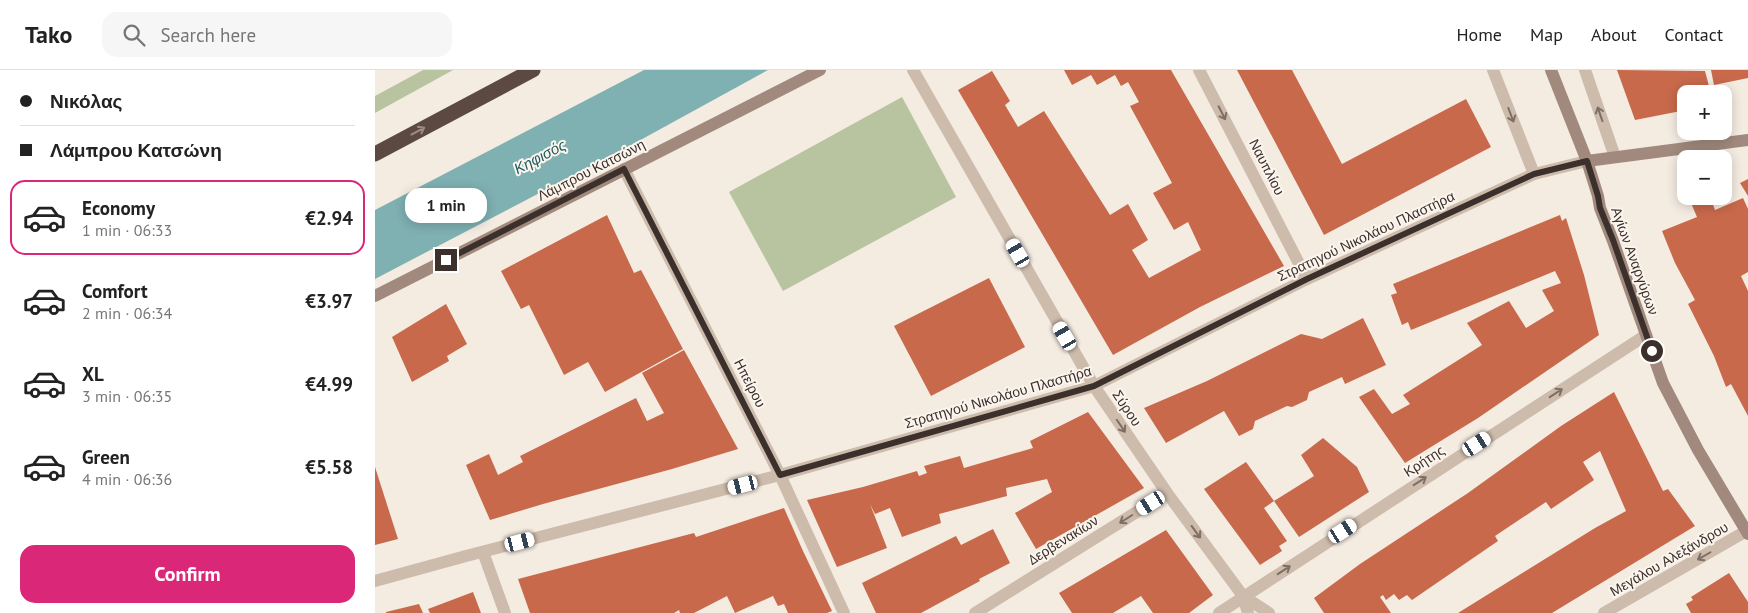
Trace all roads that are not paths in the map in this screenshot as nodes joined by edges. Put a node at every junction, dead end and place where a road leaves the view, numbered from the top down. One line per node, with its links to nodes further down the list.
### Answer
1 (533, 70): 9 (highway, one-way to 1)
2 (820, 70): 12 (street, Λάμπρου Κατσώνη)
3 (913, 70): 17 (street, Σύρου)
4 (1199, 70): 14 (street, Ναυπλίου, one-way to 14)
5 (1493, 70): 13 (street, one-way to 13)
6 (1551, 70): 11 (street, Αγίων Αναργύρων)
7 (1585, 70): 10 (street, one-way to 7)
8 (1748, 140): 10 (street, Στρατηγού Νικολάου Πλαστήρα)
9 (375, 154)
10 (1615, 157): 11 (street, Στρατηγού Νικολάου Πλαστήρα)
11 (1587, 161): 13 (street, Στρατηγού Νικολάου Πλαστήρα); 16 (street, Αγίων Αναργύρων)
12 (624, 169): 15 (street, Λάμπρου Κατσώνη); 18 (street, Ηπείρου)
13 (1534, 174): 14 (street, Στρατηγού Νικολάου Πλαστήρα)
14 (1307, 279): 17 (street, Στρατηγού Νικολάου Πλαστήρα)
15 (375, 296)
16 (1646, 334): 20 (street, Αγίων Αναργύρων); 23 (street, Κρήτης, one-way to 16)
17 (1094, 386): 18 (street, Στρατηγού Νικολάου Πλαστήρα); 19 (street, Σύρου, one-way to 19)
18 (780, 475): 21 (street, Στρατηγού Νικολάου Πλαστήρα); 25 (street, Ηπείρου)
19 (1167, 493): 23 (street, Σύρου, one-way to 23); 26 (street, Δερβενακίων, one-way to 26)
20 (1747, 532): 30 (street, Μεγάλου Αλεξάνδρου, one-way to 30)
21 (483, 552): 22 (street, Στρατηγού Νικολάου Πλαστήρα); 24 (street)
22 (375, 582)
23 (1243, 596): 27 (street, Κρήτης); 28 (street, Σύρου); 29 (street, Σύρου)
24 (505, 613)
25 (844, 613)
26 (975, 613)
27 (1219, 613)
28 (1248, 613)
29 (1269, 613)
30 (1604, 613)

